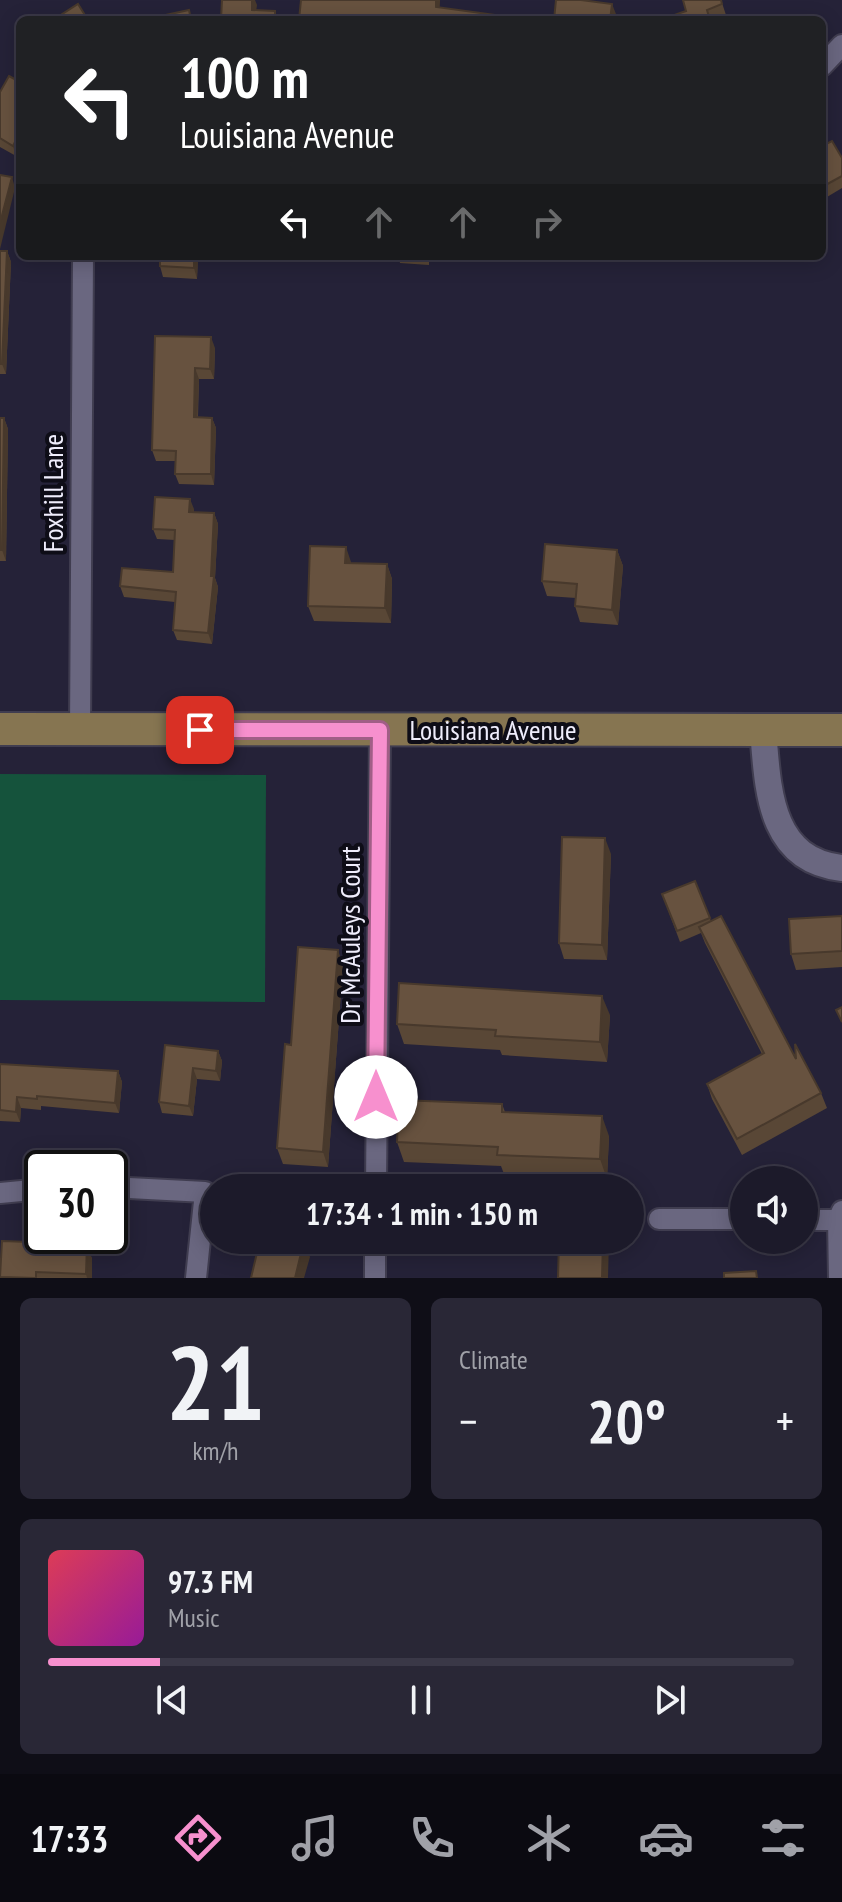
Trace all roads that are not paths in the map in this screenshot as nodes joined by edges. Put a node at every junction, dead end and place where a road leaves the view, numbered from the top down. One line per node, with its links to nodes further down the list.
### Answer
1 (842, 45): 2 (street)
2 (826, 62)
3 (83, 260): 5 (street, Foxhill Lane)
4 (0, 729): 5 (main road, Louisiana Avenue)
5 (80, 730): 6 (main road, Louisiana Avenue)
6 (380, 730): 7 (main road, Louisiana Avenue); 10 (street, Dr McAuleys Court)
7 (763, 730): 8 (main road, Louisiana Avenue); 9 (street)
8 (842, 730)
9 (842, 868)
10 (376, 1174)
11 (128, 1188): 19 (street)
12 (24, 1191): 13 (street)
13 (0, 1193)
14 (840, 1216): 15 (street); 21 (street)
15 (818, 1218)
16 (659, 1219): 17 (street)
17 (730, 1219)
18 (375, 1254): 20 (street)
19 (196, 1278)
20 (375, 1278)
21 (839, 1278)

